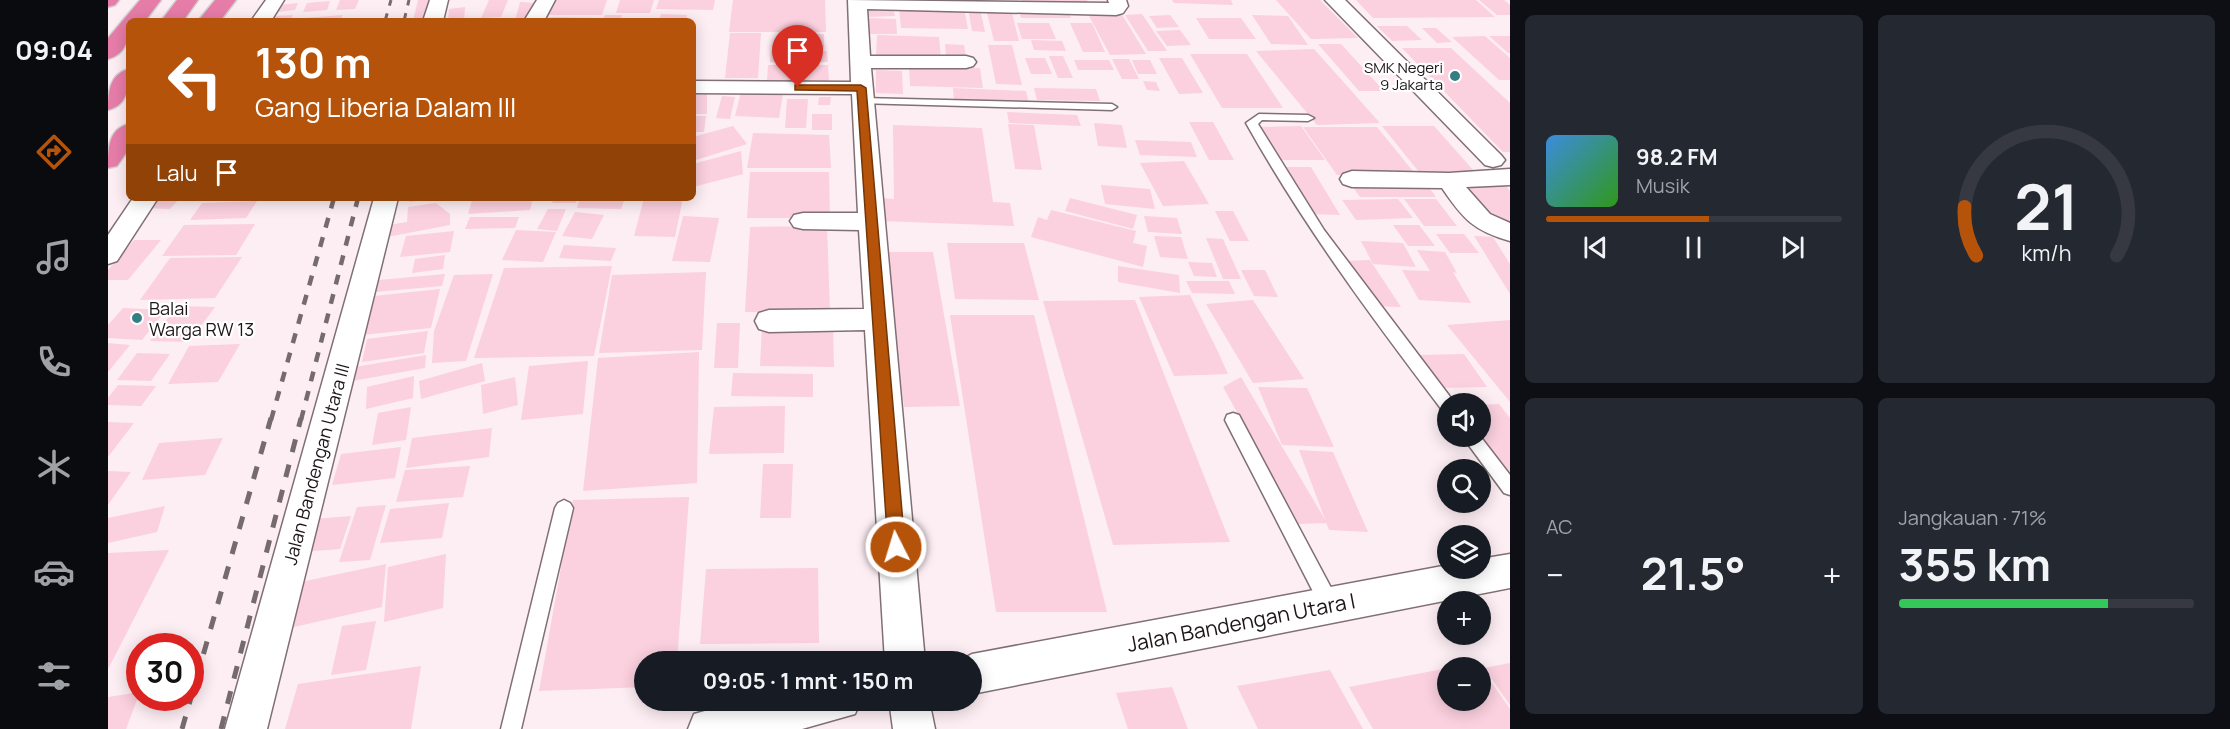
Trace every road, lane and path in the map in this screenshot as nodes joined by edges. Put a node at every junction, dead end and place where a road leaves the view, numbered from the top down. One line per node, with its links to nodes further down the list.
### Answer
1 (151, 0): 10 (highway)
2 (188, 0): 11 (highway)
3 (275, 0): 12 (street)
4 (439, 0): 13 (street)
5 (546, 0): 14 (street)
6 (1117, 0): 9 (street)
7 (1334, 0): 27 (street)
8 (857, 1): 9 (street); 20 (street)
9 (982, 2)
10 (136, 18)
11 (174, 18)
12 (263, 18)
13 (434, 18)
14 (536, 18)
15 (126, 31): 16 (highway)
16 (108, 52)
17 (966, 62): 20 (street)
18 (126, 80): 21 (highway)
19 (696, 87): 20 (street)
20 (862, 90): 22 (street); 23 (lane); 33 (street)
21 (108, 103)
22 (811, 106)
23 (1112, 107)
24 (1308, 118): 38 (lane)
25 (126, 135): 26 (highway)
26 (108, 160)
27 (1506, 173): 29 (street)
28 (1352, 179): 29 (street)
29 (1449, 182): 34 (street)
30 (144, 201): 35 (street)
31 (385, 201): 49 (street, Jalan Bandengan Utara III)
32 (803, 221): 33 (street)
33 (872, 222): 36 (street)
34 (1510, 232)
35 (108, 255)
36 (879, 319): 37 (street); 45 (street)
37 (769, 321)
38 (1438, 393)
39 (1233, 420): 44 (lane)
40 (1478, 447): 41 (lane)
41 (1510, 488)
42 (564, 508): 50 (lane)
43 (1510, 571): 44 (street, Jalan Bandengan Utara I)
44 (1330, 605): 46 (street, Jalan Bandengan Utara I)
45 (904, 651)
46 (982, 672)
47 (792, 711): 51 (street)
48 (911, 711): 52 (street)
49 (246, 729)
50 (512, 729)
51 (709, 729)
52 (914, 729)

